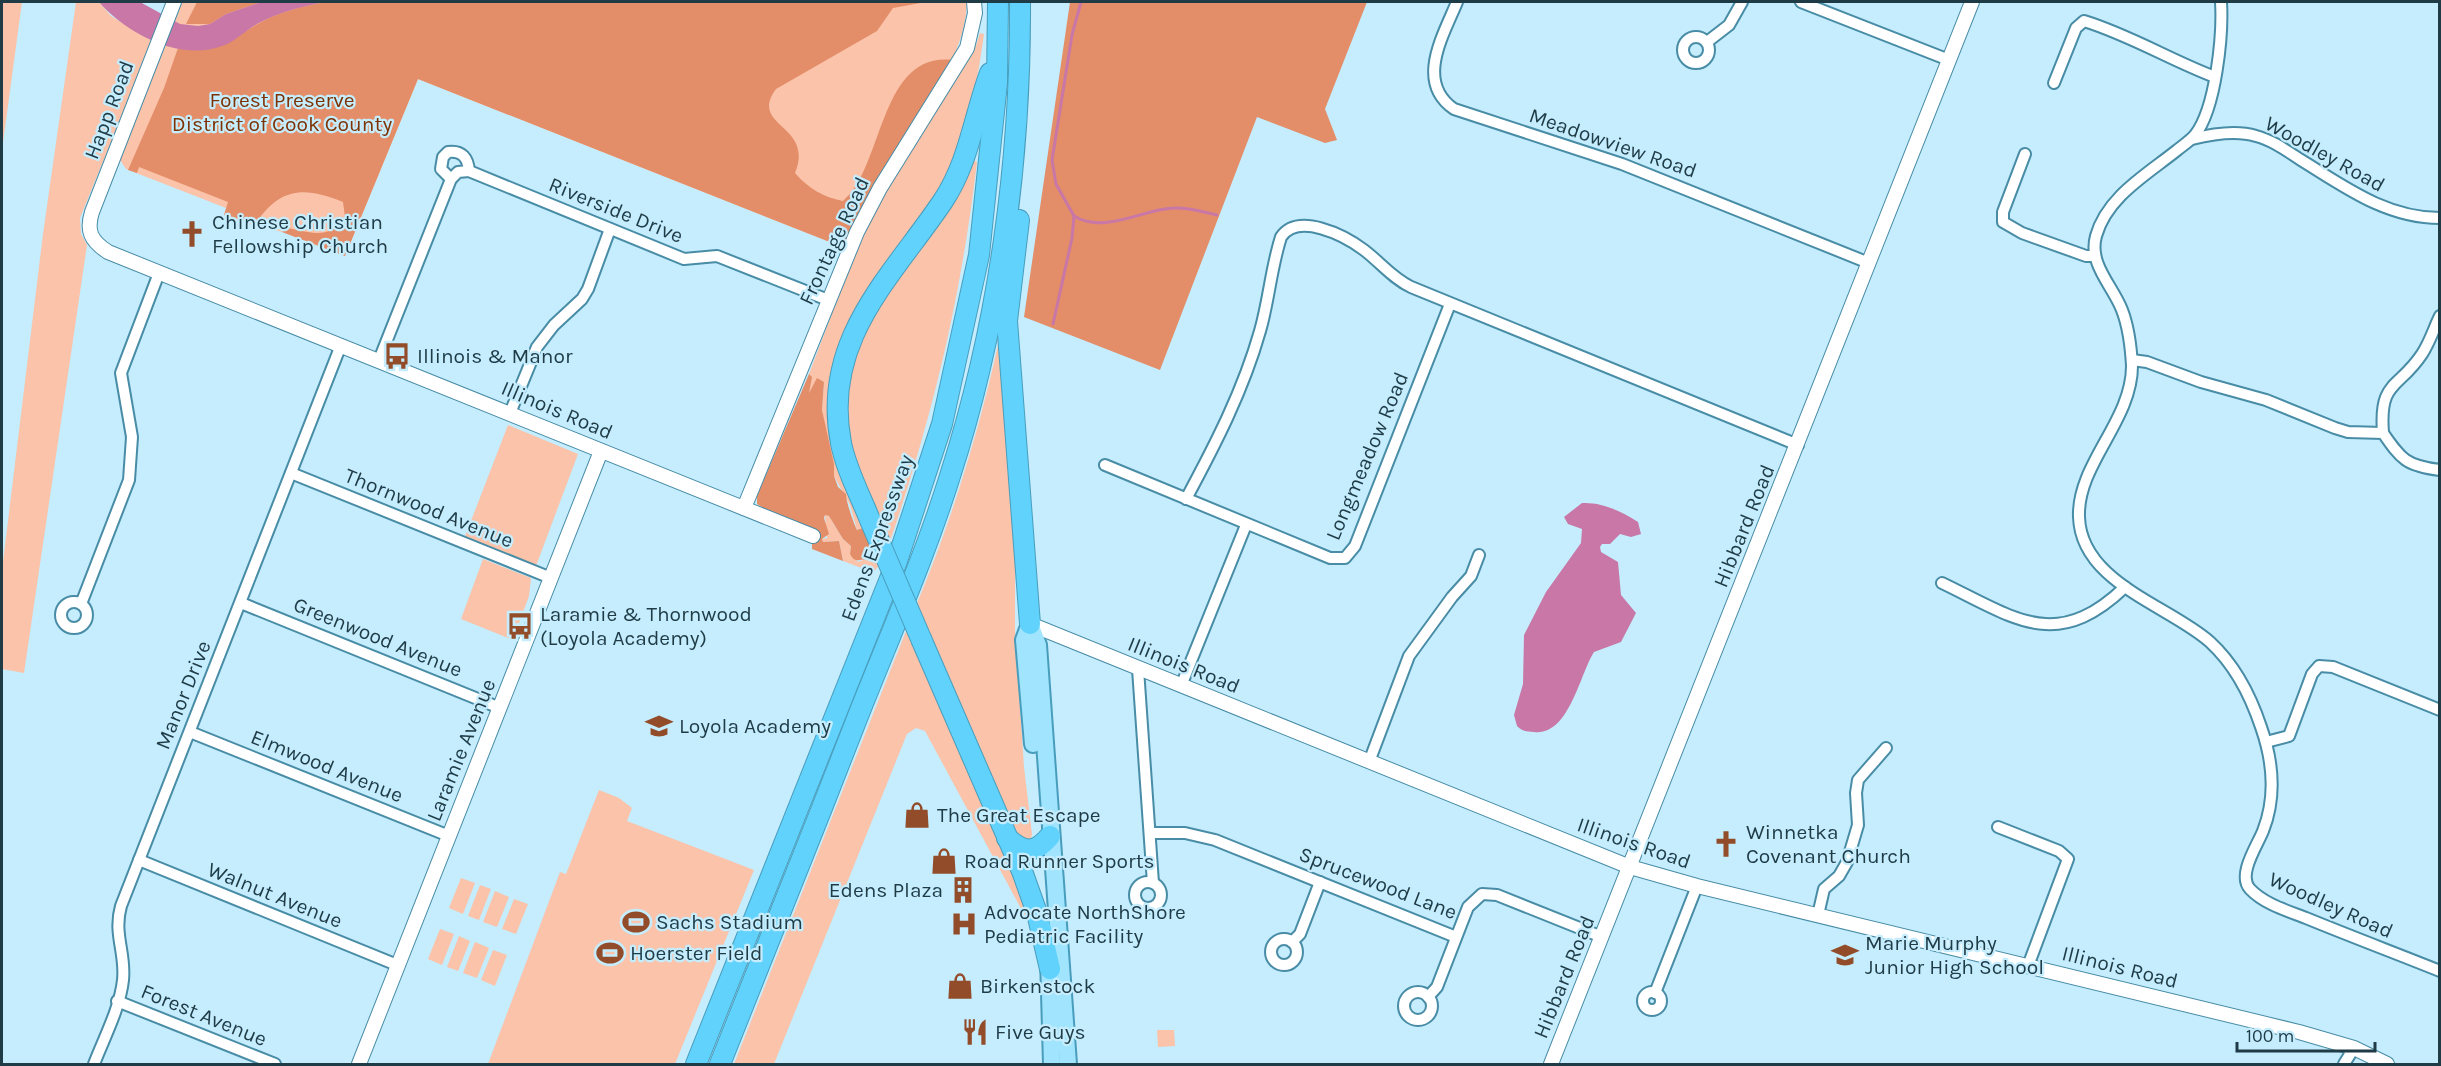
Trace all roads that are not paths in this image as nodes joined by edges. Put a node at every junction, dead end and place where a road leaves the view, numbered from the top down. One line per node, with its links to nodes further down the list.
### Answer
1 (174, 2): 20 (street, Happ Road)
2 (974, 2): 24 (street, Frontage Road)
3 (998, 2): 11 (highway, Edens Expressway)
4 (1020, 2): 15 (highway)
5 (1457, 2): 22 (street, Meadowview Road)
6 (1742, 2): 10 (street)
7 (1801, 2): 12 (street)
8 (1972, 2): 12 (street, Hibbard Road)
9 (2221, 2): 13 (street, Woodley Road)
10 (1707, 42)
11 (997, 54): 59 (highway, bridge); 81 (highway, Edens Expressway)
12 (1949, 60): 22 (street, Hibbard Road)
13 (2215, 77): 14 (street); 16 (street, Woodley Road)
14 (2054, 83)
15 (1018, 102): 47 (highway); 82 (highway)
16 (2192, 139): 18 (street, Woodley Road); 21 (street, Woodley Road)
17 (2025, 154): 21 (street)
18 (2439, 218)
19 (610, 230): 24 (street, Riverside Drive); 28 (street, Riverside Drive); 30 (street)
20 (90, 235): 23 (street, Illinois Road)
21 (2095, 256): 29 (street, Woodley Road)
22 (1869, 263): 32 (street, Hibbard Road)
23 (159, 273): 27 (street, Illinois Road); 46 (street)
24 (828, 300): 38 (street, Frontage Road)
25 (1450, 304): 32 (street); 37 (street); 39 (street, Longmeadow Road)
26 (2439, 316): 31 (street)
27 (341, 345): 28 (street, Illinois Road); 36 (street, Manor Drive)
28 (379, 360): 30 (street, Illinois Road)
29 (2132, 360): 31 (street); 44 (street, Woodley Road)
30 (510, 413): 33 (street, Illinois Road)
31 (2382, 433): 35 (street)
32 (1798, 445): 62 (street, Hibbard Road)
33 (601, 451): 38 (street, Illinois Road); 42 (street, Laramie Avenue)
34 (1105, 465): 37 (street, Longmeadow Road)
35 (2439, 470)
36 (291, 473): 42 (street, Thornwood Avenue); 45 (street, Manor Drive)
37 (1186, 499): 39 (street, Longmeadow Road)
38 (744, 508): 40 (street, Illinois Road)
39 (1246, 525): 49 (street)
40 (813, 536)
41 (1479, 555): 55 (street)
42 (551, 578): 50 (street, Laramie Avenue)
43 (1942, 583): 44 (street)
44 (2125, 587): 53 (street, Woodley Road)
45 (241, 603): 50 (street, Greenwood Avenue); 52 (street, Manor Drive)
46 (81, 604)
47 (1030, 624): 48 (street, Illinois Road); 60 (main road)
48 (1138, 669): 49 (street, Illinois Road); 57 (street)
49 (1181, 686): 55 (street, Illinois Road)
50 (500, 708): 58 (street, Laramie Avenue)
51 (2439, 710): 53 (street)
52 (190, 732): 58 (street, Elmwood Avenue); 61 (street, Manor Drive)
53 (2266, 742): 73 (street, Woodley Road)
54 (1886, 748): 66 (street)
55 (1369, 762): 62 (street, Illinois Road)
56 (1998, 827): 71 (street)
57 (1151, 833): 63 (street); 64 (street, Sprucewood Lane)
58 (449, 836): 70 (street, Laramie Avenue)
59 (1007, 838): 60 (highway); 72 (highway)
60 (1045, 841): 72 (main road); 84 (main road)
61 (138, 860): 70 (street, Walnut Avenue); 76 (street, Manor Drive)
62 (1630, 867): 65 (street, Illinois Road); 68 (street, Hibbard Road)
63 (1153, 882)
64 (1320, 882): 67 (street, Sprucewood Lane); 69 (street)
65 (1697, 886): 66 (street, Illinois Road); 74 (street)
66 (1818, 915): 71 (street, Illinois Road)
67 (1456, 937): 68 (street, Sprucewood Lane); 75 (street)
68 (1602, 937): 85 (street, Hibbard Road)
69 (1292, 942)
70 (398, 965): 80 (street, Laramie Avenue)
71 (2028, 966): 77 (street, Illinois Road)
72 (1050, 969): 83 (main road)
73 (2439, 971)
74 (1656, 993)
75 (1428, 997)
76 (117, 1001): 78 (street, Manor Drive); 79 (street, Forest Avenue)
77 (2354, 1048): 86 (street); 87 (street, Illinois Road)
78 (94, 1065)
79 (275, 1065)
80 (359, 1065)
81 (696, 1065)
82 (720, 1065)
83 (1052, 1065)
84 (1068, 1065)
85 (1551, 1065)
86 (2344, 1065)
87 (2387, 1065)

